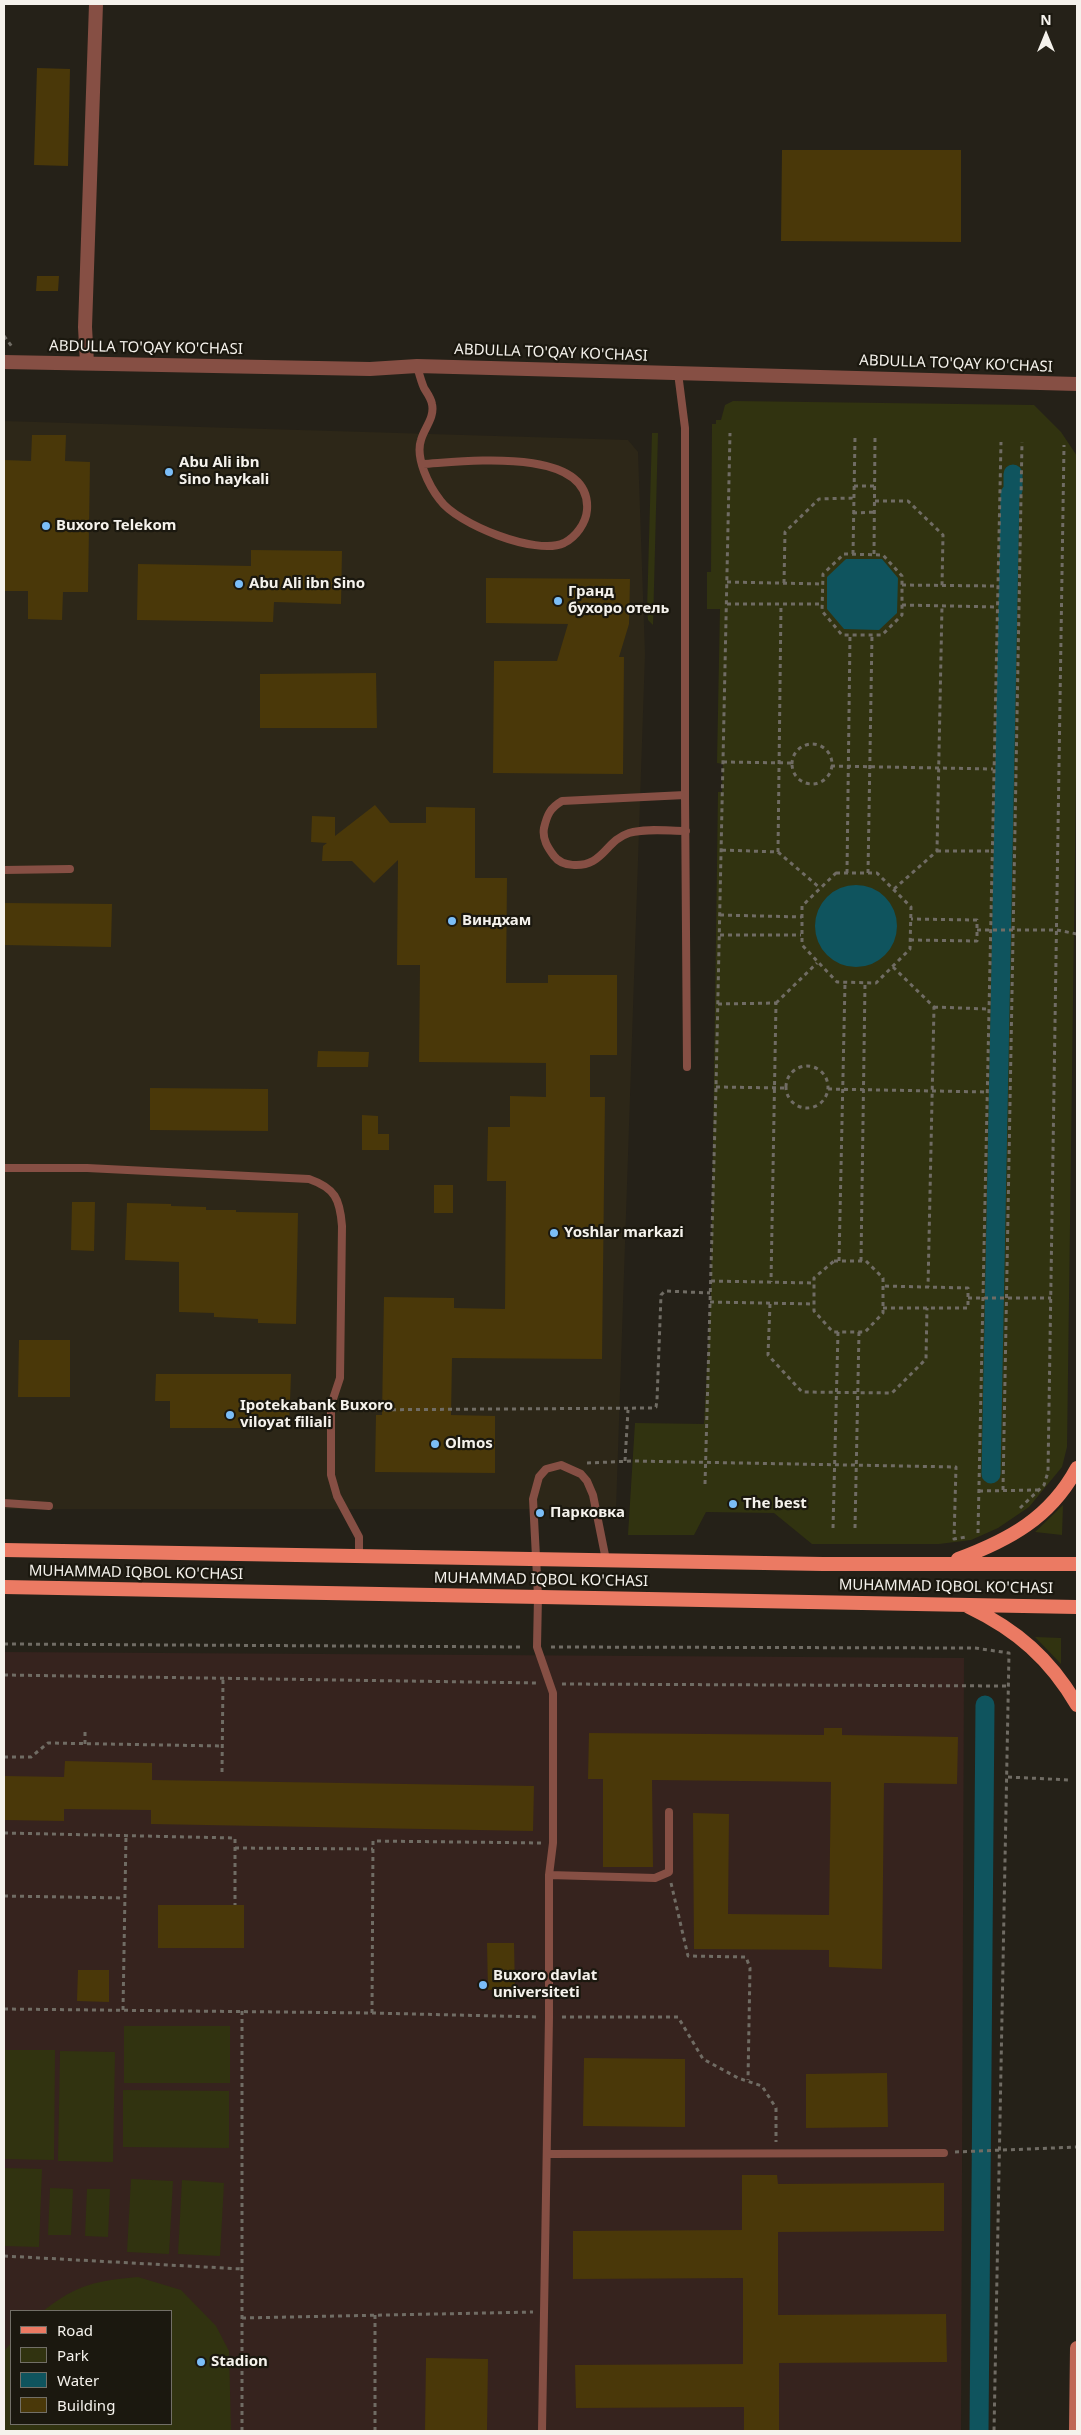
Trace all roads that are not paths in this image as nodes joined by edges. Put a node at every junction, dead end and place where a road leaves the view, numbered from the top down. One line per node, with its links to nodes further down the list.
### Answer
1 (96, 4): 3 (street)
2 (4, 362): 3 (street, ABDULLA TO'QAY KO'CHASI)
3 (87, 363): 4 (street, ABDULLA TO'QAY KO'CHASI)
4 (417, 366): 5 (street, ABDULLA TO'QAY KO'CHASI); 7 (lane)
5 (678, 373): 6 (street, ABDULLA TO'QAY KO'CHASI); 8 (lane)
6 (1077, 384)
7 (423, 464): 7 (lane)
8 (685, 795): 9 (lane); 9 (lane)
9 (686, 831): 12 (lane)
10 (70, 869): 11 (lane)
11 (4, 870)
12 (686, 1067)
13 (4, 1168): 18 (lane)
14 (1077, 1468): 21 (main road)
15 (4, 1503): 16 (lane)
16 (49, 1506)
17 (4, 1550): 18 (main road, MUHAMMAD IQBOL KO'CHASI)
18 (359, 1556): 19 (main road, MUHAMMAD IQBOL KO'CHASI)
19 (536, 1559): 20 (main road, MUHAMMAD IQBOL KO'CHASI); 20 (lane); 24 (lane)
20 (606, 1560): 21 (main road, MUHAMMAD IQBOL KO'CHASI)
21 (949, 1562): 22 (main road, MUHAMMAD IQBOL KO'CHASI)
22 (1077, 1564)
23 (4, 1587): 24 (main road, MUHAMMAD IQBOL KO'CHASI)
24 (538, 1596): 25 (main road, MUHAMMAD IQBOL KO'CHASI); 29 (lane)
25 (964, 1604): 26 (main road, MUHAMMAD IQBOL KO'CHASI); 27 (main road)
26 (1077, 1607)
27 (1077, 1705)
28 (669, 1812): 29 (lane)
29 (549, 1876): 31 (lane)
30 (944, 2153): 31 (lane)
31 (547, 2154): 33 (lane)
32 (1077, 2348): 34 (main road)
33 (542, 2431)
34 (1076, 2431)

